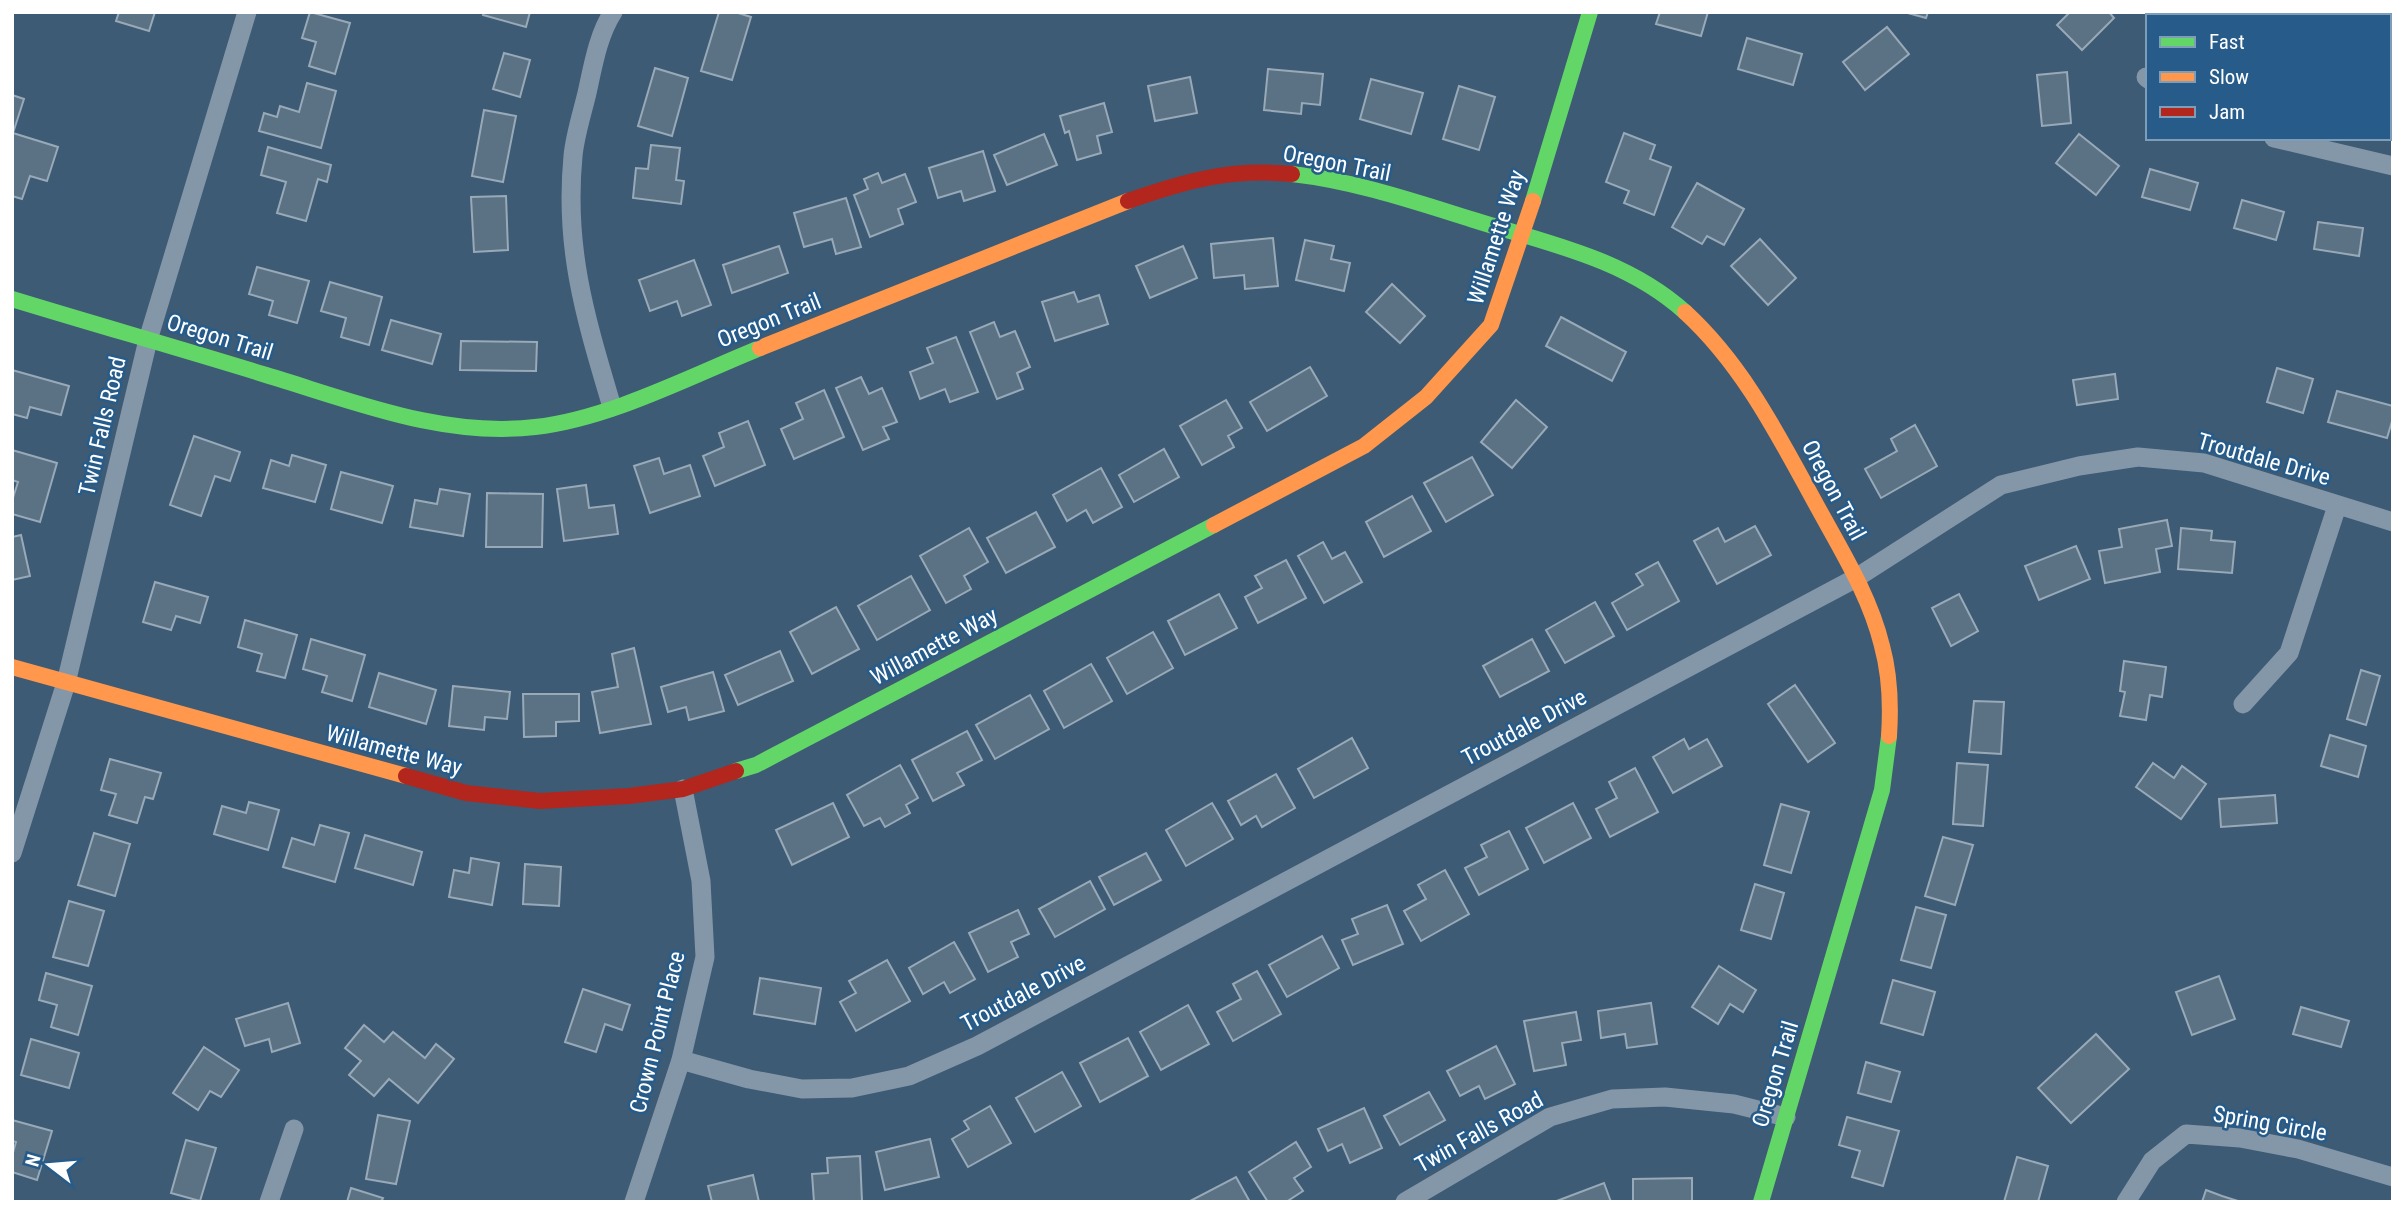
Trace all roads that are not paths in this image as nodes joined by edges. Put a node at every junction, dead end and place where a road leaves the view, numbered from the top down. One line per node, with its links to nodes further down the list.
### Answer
1 (247, 12): 8 (street, Twin Falls Road)
2 (613, 12): 9 (street)
3 (1590, 12): 6 (street, Willamette Way)
4 (2282, 140): 5 (street)
5 (2393, 166)
6 (1523, 236): 9 (street, Oregon Trail); 12 (street, Oregon Trail); 16 (street, Willamette Way)
7 (12, 299): 8 (street, Oregon Trail)
8 (148, 340): 9 (street, Oregon Trail); 14 (street, Twin Falls Road)
9 (612, 407)
10 (2337, 506): 11 (street, Troutdale Drive); 12 (street, Troutdale Drive); 15 (street)
11 (2393, 522)
12 (1856, 578): 18 (street, Troutdale Drive); 19 (street, Oregon Trail)
13 (12, 667): 14 (street, Willamette Way)
14 (66, 683): 16 (street, Willamette Way); 17 (street, Twin Falls Road)
15 (2243, 704)
16 (683, 789): 18 (street, Crown Point Place)
17 (12, 853)
18 (681, 1060): 23 (street, Crown Point Place)
19 (1786, 1116): 24 (street, Twin Falls Road); 25 (street, Oregon Trail)
20 (294, 1129): 22 (street)
21 (2393, 1177): 26 (street, Spring Circle)
22 (269, 1202)
23 (634, 1202)
24 (1405, 1202)
25 (1760, 1202)
26 (2126, 1202)

